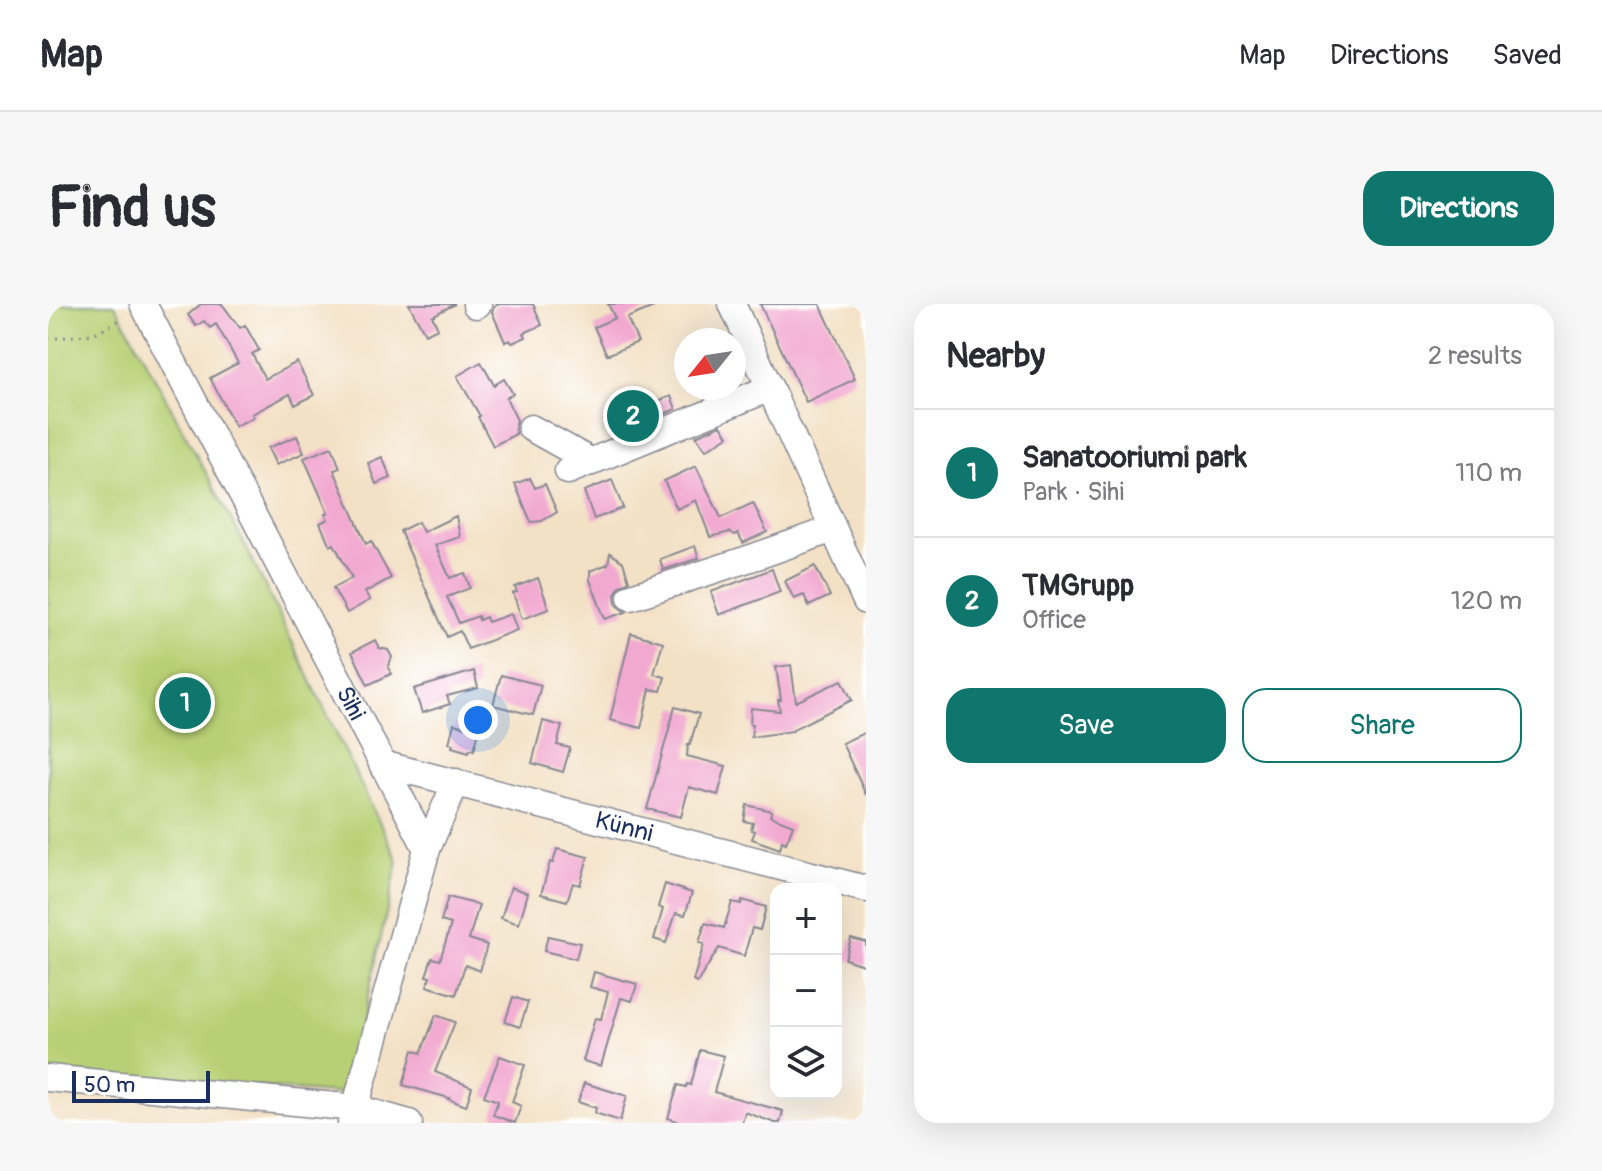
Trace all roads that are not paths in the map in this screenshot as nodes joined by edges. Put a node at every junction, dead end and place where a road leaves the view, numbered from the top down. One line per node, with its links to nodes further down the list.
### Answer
1 (732, 304): 3 (street)
2 (145, 305): 9 (street, Sihi)
3 (770, 388): 4 (street); 5 (street)
4 (531, 428)
5 (832, 525): 6 (street); 7 (street); 8 (street)
6 (707, 563)
7 (631, 597)
8 (866, 601)
9 (382, 764): 10 (street, Künni); 11 (street, Sihi)
10 (456, 782): 11 (street); 12 (street, Künni)
11 (427, 849): 14 (street)
12 (866, 889)
13 (48, 1078): 14 (street)
14 (354, 1116): 15 (street)
15 (409, 1123)

